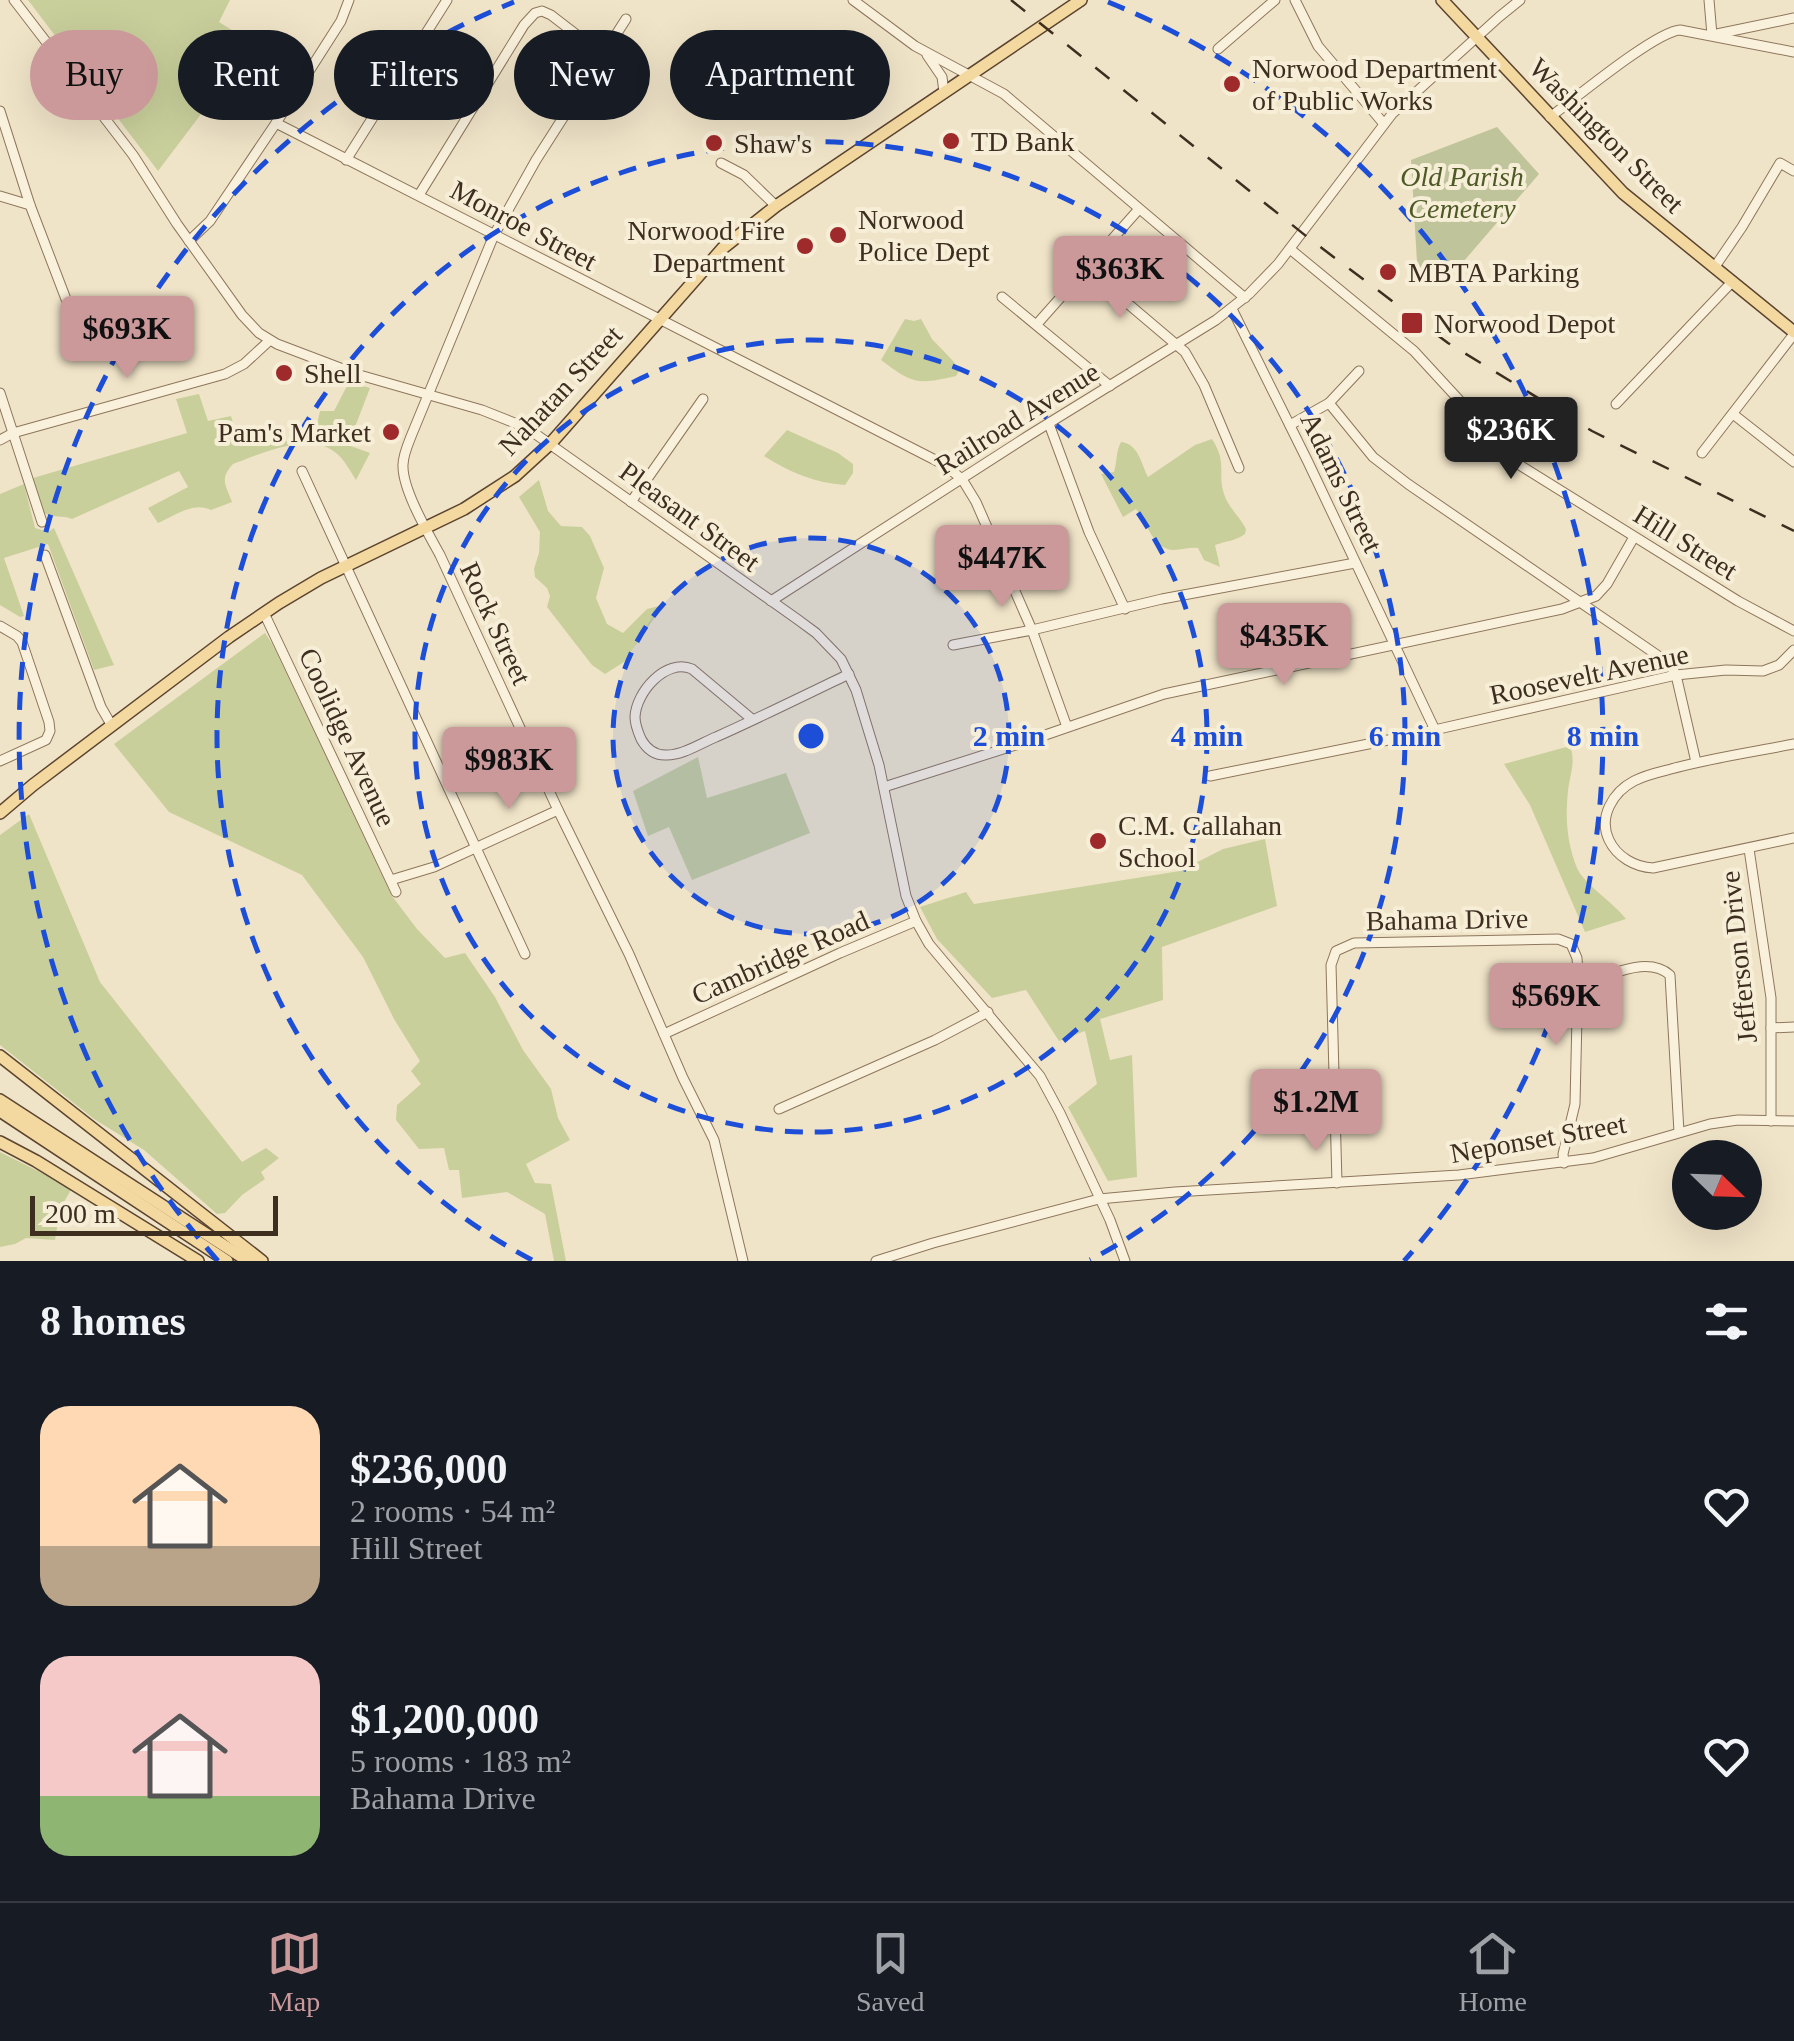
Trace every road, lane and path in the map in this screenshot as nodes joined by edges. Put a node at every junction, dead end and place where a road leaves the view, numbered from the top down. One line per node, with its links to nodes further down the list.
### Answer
1 (14, 0): 38 (street, Pleasant Street)
2 (349, 0): 27 (street)
3 (447, 0): 29 (street)
4 (853, 0): 20 (street)
5 (1081, 0): 22 (main road, Nahatan Street)
6 (1275, 0): 19 (street)
7 (1295, 0): 28 (street)
8 (1442, 0): 17 (main road, Washington Street)
9 (1520, 0): 17 (street, Railroad Avenue)
10 (1709, 0): 16 (street)
11 (1794, 18): 16 (street)
12 (626, 19): 15 (street, Rock Street)
13 (522, 30): 14 (street)
14 (570, 30)
15 (619, 30)
16 (1712, 35): 21 (street); 25 (street)
17 (1476, 38): 25 (main road, Washington Street); 28 (street, Railroad Avenue)
18 (514, 42): 32 (street)
19 (1218, 49)
20 (925, 52): 22 (street); 23 (street)
21 (1794, 52)
22 (970, 75): 23 (main road, Nahatan Street); 36 (street)
23 (944, 92): 35 (main road, Nahatan Street)
24 (0, 111): 34 (street)
25 (1550, 117): 41 (main road, Washington Street)
26 (561, 120): 37 (street, Rock Street)
27 (276, 124): 29 (street, Monroe Street); 38 (street)
28 (1384, 124): 39 (street, Railroad Avenue)
29 (346, 160): 32 (street, Monroe Street)
30 (721, 162): 35 (street)
31 (1794, 171): 41 (street)
32 (419, 195): 37 (street, Monroe Street)
33 (0, 196): 34 (street)
34 (30, 205): 45 (street)
35 (776, 206): 47 (main road, Nahatan Street)
36 (1140, 209): 40 (street); 44 (street)
37 (494, 236): 47 (street, Monroe Street); 55 (street, Rock Street)
38 (190, 241): 50 (street, Pleasant Street)
39 (1290, 249): 44 (street, Railroad Avenue); 73 (street, Hill Street)
40 (1086, 268): 48 (street); 51 (street)
41 (1714, 268): 42 (main road, Washington Street)
42 (1732, 282): 49 (main road, Washington Street); 58 (street)
43 (1002, 297): 48 (street)
44 (1245, 298): 46 (street, Railroad Avenue)
45 (68, 307)
46 (1232, 308): 51 (street, Railroad Avenue); 61 (street, Adams Street)
47 (659, 320): 64 (main road, Nahatan Street); 69 (street, Monroe Street)
48 (1037, 324): 53 (street)
49 (1794, 333): 59 (street)
50 (269, 341): 55 (street, Pleasant Street); 62 (street)
51 (1178, 344): 53 (street, Railroad Avenue); 67 (street)
52 (1359, 371): 57 (street)
53 (1110, 386): 60 (street, Railroad Avenue)
54 (0, 393): 62 (street)
55 (428, 395): 64 (street, Pleasant Street); 72 (street, Rock Street)
56 (702, 399): 70 (street)
57 (1328, 404): 61 (street); 78 (street)
58 (1616, 404)
59 (1733, 414): 65 (street); 66 (street)
60 (1049, 424): 69 (street, Railroad Avenue); 79 (street)
61 (1290, 425): 75 (street, Adams Street)
62 (13, 433): 63 (street); 71 (street)
63 (0, 440)
64 (551, 444): 70 (street, Pleasant Street); 72 (main road, Nahatan Street)
65 (1702, 453)
66 (1794, 462)
67 (1239, 468)
68 (302, 471): 76 (street)
69 (962, 479): 77 (street, Railroad Avenue); 82 (street)
70 (632, 502): 77 (street, Pleasant Street)
71 (42, 522)
72 (425, 529): 76 (main road, Nahatan Street); 98 (street, Rock Street)
73 (1634, 537): 78 (street); 83 (street, Hill Street)
74 (45, 555): 90 (street)
75 (1355, 562): 79 (street); 84 (street, Adams Street)
76 (346, 566): 80 (main road, Nahatan Street); 102 (street)
77 (771, 601): 87 (street, Pleasant Street)
78 (1582, 602): 84 (street); 88 (street)
79 (1125, 609): 82 (street)
80 (264, 613): 90 (main road, Nahatan Street); 103 (street, Coolidge Avenue)
81 (0, 626): 94 (street)
82 (1032, 630): 85 (street); 91 (street)
83 (1794, 630)
84 (1395, 644): 91 (street); 92 (street, Adams Street)
85 (953, 645)
86 (1794, 650): 88 (street, Roosevelt Avenue)
87 (849, 674): 89 (street); 97 (street, Pleasant Street)
88 (1676, 676): 92 (street, Roosevelt Avenue); 95 (street)
89 (754, 720): 89 (street)
90 (112, 726): 99 (main road, Nahatan Street)
91 (1067, 727): 97 (street)
92 (1435, 730): 96 (street, Roosevelt Avenue)
93 (1794, 744): 95 (street, Jefferson Drive)
94 (0, 761)
95 (1696, 762): 101 (street, Jefferson Drive)
96 (1210, 776)
97 (884, 787): 105 (street, Pleasant Street)
98 (558, 810): 102 (street); 111 (street, Rock Street)
99 (0, 812)
100 (1794, 838): 101 (street, Jefferson Drive)
101 (1749, 848): 110 (street, Jefferson Drive)
102 (476, 849): 103 (street); 106 (street)
103 (391, 880): 104 (street, Coolidge Avenue)
104 (396, 892)
105 (916, 922): 108 (street, Pleasant Street); 111 (street, Cambridge Road)
106 (525, 954)
107 (1608, 975): 118 (street)
108 (988, 1012): 114 (street); 122 (street, Pleasant Street)
109 (1794, 1027): 110 (street)
110 (1772, 1028): 116 (street, Jefferson Drive)
111 (664, 1034): 127 (street, Rock Street)
112 (0, 1056): 126 (main road)
113 (0, 1100): 125 (main road)
114 (778, 1109)
115 (0, 1112): 124 (main road)
116 (1771, 1121): 117 (street, Neponset Street); 118 (street, Neponset Street)
117 (1794, 1121)
118 (1680, 1132): 120 (street, Neponset Street)
119 (0, 1142): 123 (main road)
120 (1564, 1162): 121 (street, Neponset Street); 121 (street, Bahama Drive)
121 (1337, 1183): 122 (street, Neponset Street)
122 (1100, 1199): 128 (street, Neponset Street); 129 (street, Pleasant Street)
123 (198, 1261)
124 (227, 1261)
125 (248, 1261)
126 (262, 1261)
127 (743, 1261)
128 (876, 1261)
129 (1125, 1261)

